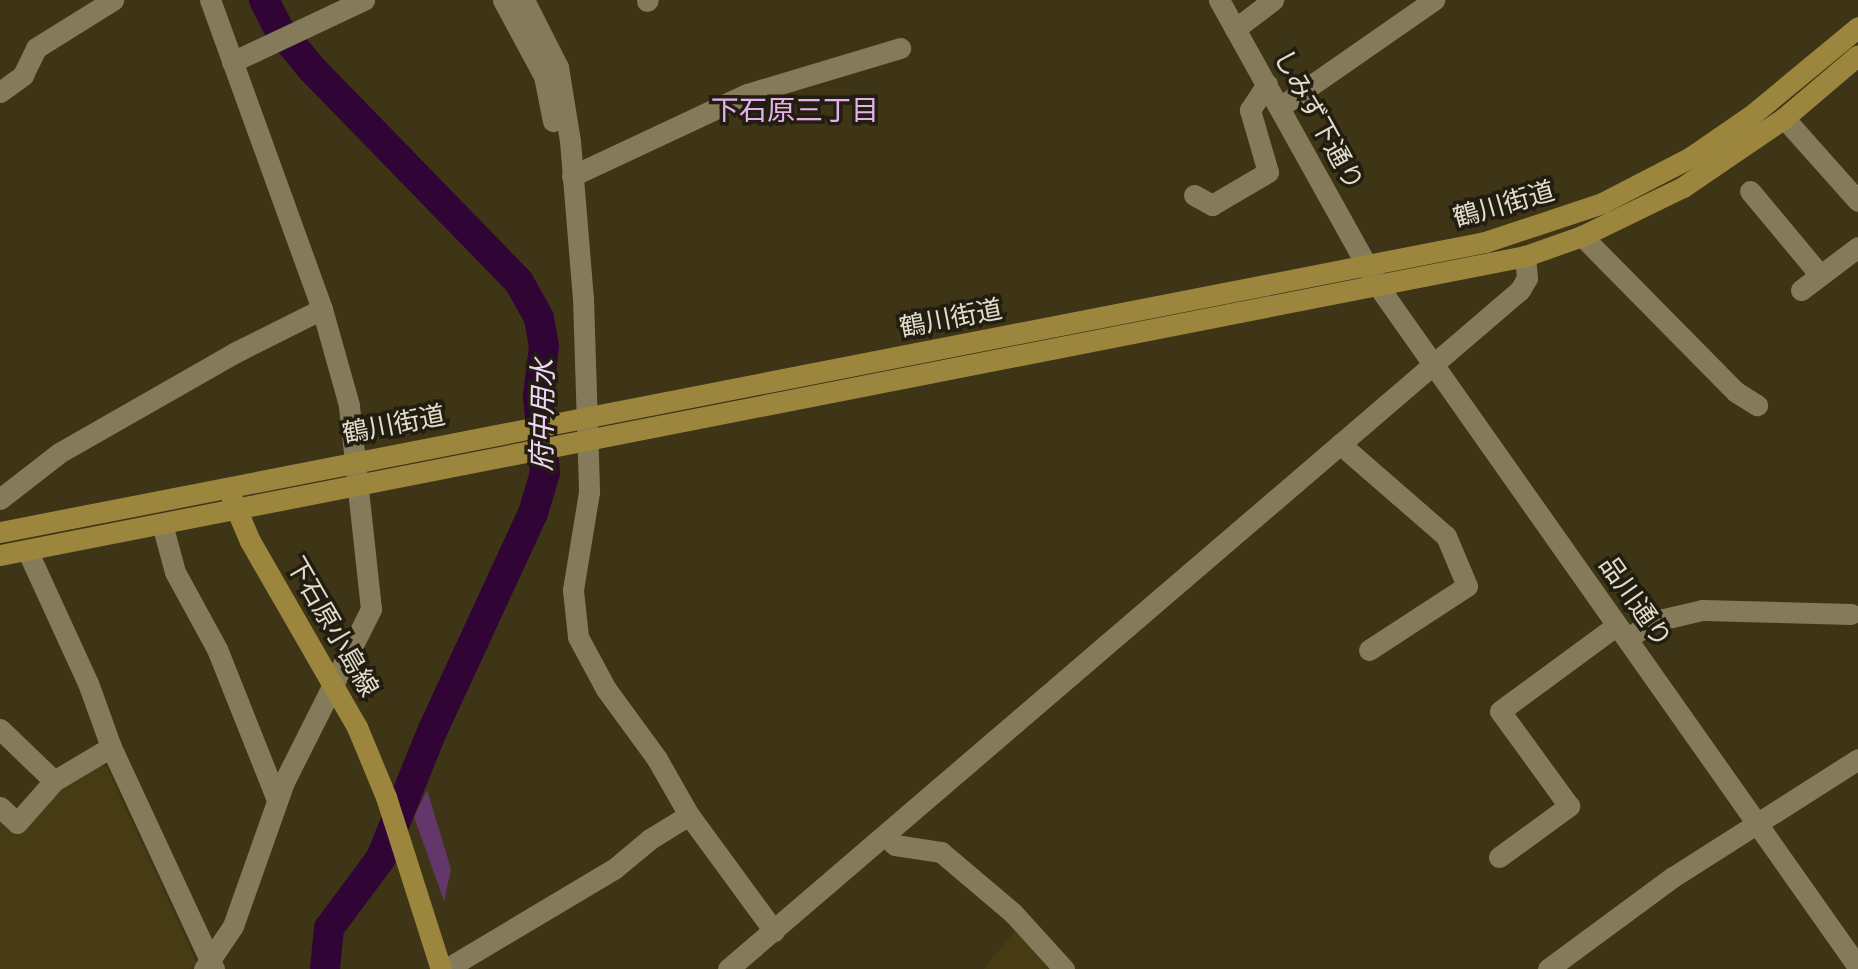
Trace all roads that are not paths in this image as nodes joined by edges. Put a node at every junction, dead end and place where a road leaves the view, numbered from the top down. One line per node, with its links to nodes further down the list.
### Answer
1 (113, 0): 15 (street)
2 (210, 0): 13 (street)
3 (364, 0): 13 (street)
4 (503, 0): 18 (street)
5 (524, 0): 18 (street)
6 (1219, 0): 10 (street, しみず下通り)
7 (1273, 0): 10 (street)
8 (1434, 0): 16 (street)
9 (1858, 27): 26 (main road, 鶴川街道)
10 (1235, 29): 14 (street, しみず下通り)
11 (900, 48): 18 (street)
12 (1858, 55): 17 (main road, 鶴川街道)
13 (232, 62): 28 (street)
14 (1267, 84): 16 (street, しみず下通り); 20 (street)
15 (0, 92)
16 (1280, 107): 26 (street, しみず下通り)
17 (1784, 118): 21 (street); 22 (main road, 鶴川街道)
18 (572, 176): 31 (street)
19 (1750, 191): 25 (street)
20 (1194, 195)
21 (1858, 201)
22 (1582, 236): 24 (main road, 鶴川街道); 30 (street)
23 (1858, 247): 25 (street)
24 (1525, 256): 26 (main road, 鶴川街道); 29 (street)
25 (1819, 275): 27 (street)
26 (1373, 277): 29 (street, 品川通り); 31 (main road, 鶴川街道); 32 (main road, 鶴川街道)
27 (1801, 290)
28 (322, 309): 34 (street); 37 (street)
29 (1434, 365): 33 (street); 44 (street, 品川通り)
30 (1757, 405)
31 (578, 418): 32 (street); 34 (main road, 鶴川街道)
32 (576, 443): 35 (main road, 鶴川街道); 53 (street)
33 (1340, 444): 45 (street); 55 (street)
34 (357, 461): 35 (street); 36 (main road, 鶴川街道)
35 (361, 485): 38 (main road, 鶴川街道); 46 (street)
36 (228, 487): 38 (main road, 下石原小島線); 40 (main road, 鶴川街道)
37 (0, 499)
38 (235, 509): 39 (main road, 鶴川街道); 46 (main road, 下石原小島線)
39 (162, 524): 41 (main road, 鶴川街道); 51 (street)
40 (0, 532)
41 (27, 550): 42 (main road, 鶴川街道); 48 (street)
42 (0, 555)
43 (1851, 614): 44 (street)
44 (1622, 632): 54 (street, 品川通り); 56 (street)
45 (1369, 650)
46 (334, 685): 51 (street); 60 (main road, 下石原小島線)
47 (0, 729): 50 (street)
48 (111, 747): 50 (street); 58 (street)
49 (1858, 759): 54 (street)
50 (54, 781): 52 (street)
51 (277, 800): 58 (street)
52 (0, 807)
53 (689, 815): 57 (street); 60 (street)
54 (1757, 824): 59 (street, 品川通り); 63 (street)
55 (885, 836): 57 (street); 62 (street)
56 (1499, 857)
57 (774, 931): 61 (street)
58 (210, 967)
59 (1858, 967)
60 (444, 969)
61 (728, 969)
62 (1064, 969)
63 (1548, 969)

